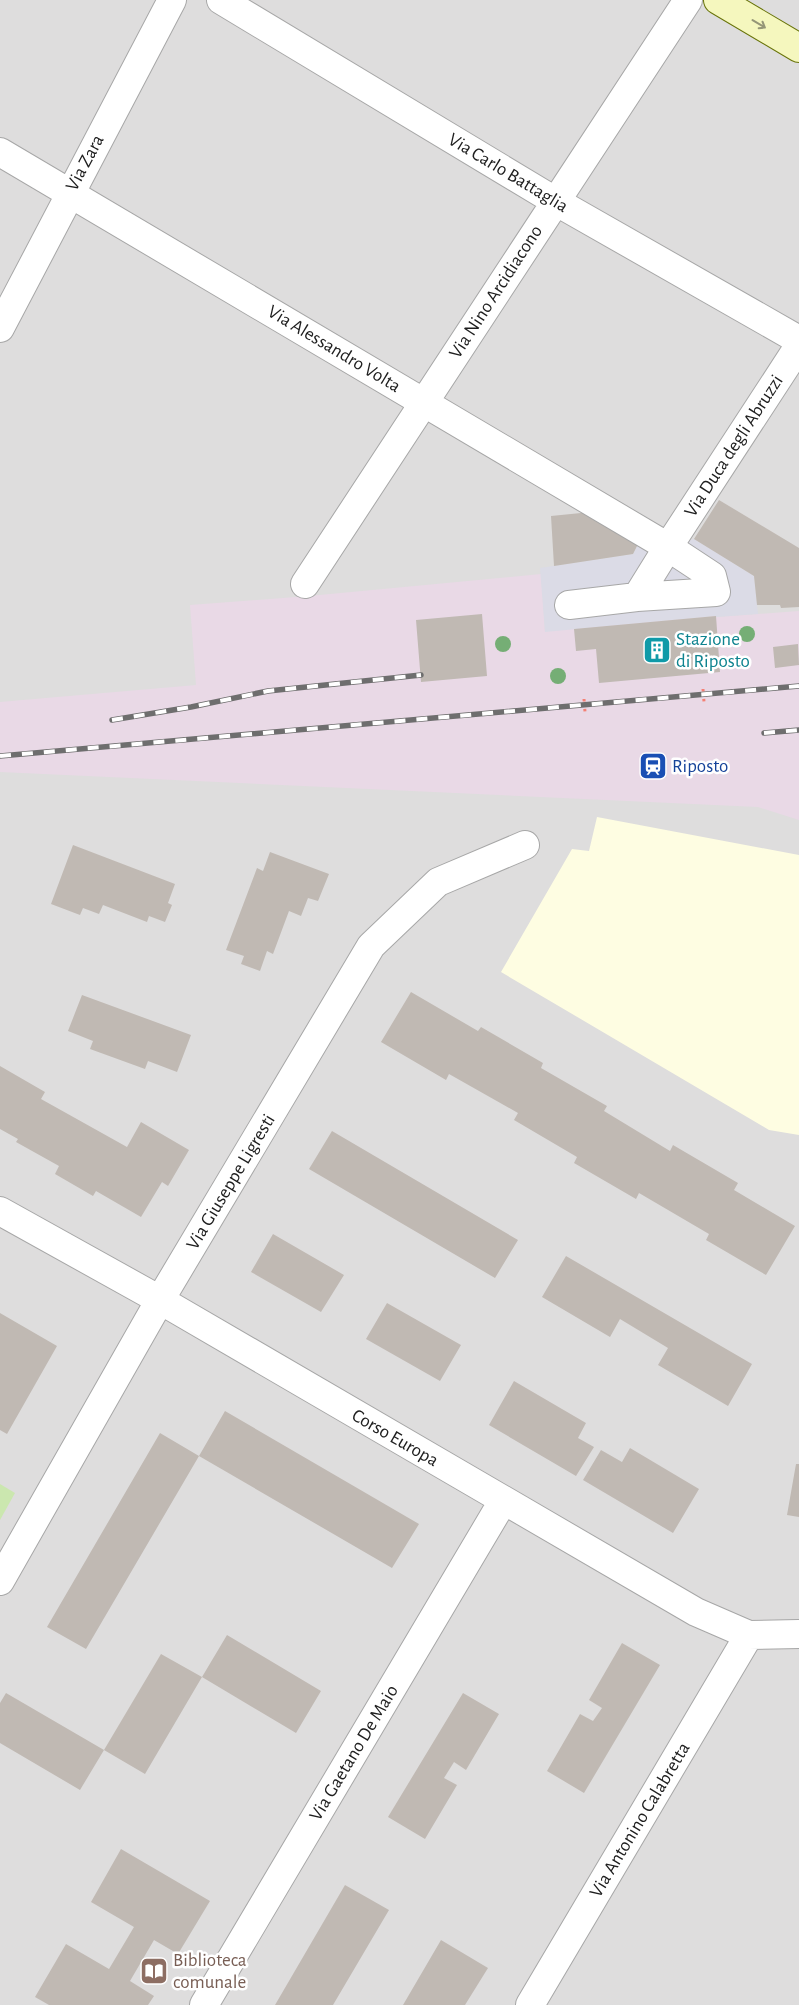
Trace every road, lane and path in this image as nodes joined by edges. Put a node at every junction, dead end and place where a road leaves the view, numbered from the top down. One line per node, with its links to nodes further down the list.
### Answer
1 (172, 0): 7 (street, Via Zara)
2 (221, 0): 8 (street, Via Carlo Battaglia)
3 (688, 0): 8 (street, Via Nino Arcidiacono)
4 (718, 0): 5 (street, one-way to 5)
5 (799, 48)
6 (0, 152): 7 (street, Via Alessandro Volta)
7 (70, 192): 9 (street, Via Zara); 12 (street, Via Alessandro Volta)
8 (555, 202): 10 (street, Via Carlo Battaglia); 12 (street, Via Nino Arcidiacono)
9 (0, 328)
10 (799, 340)
11 (799, 346): 13 (street, Via Duca degli Abruzzi)
12 (423, 402): 13 (street, Via Alessandro Volta); 14 (street, Via Nino Arcidiacono)
13 (668, 546): 15 (street, Via Duca degli Abruzzi); 15 (street, Via Alessandro Volta)
14 (305, 584)
15 (637, 597): 16 (street)
16 (569, 605)
17 (703, 689): 19 (path)
18 (584, 699): 20 (path)
19 (704, 702)
20 (585, 712)
21 (525, 845): 23 (street, Via Giuseppe Ligresti)
22 (0, 1210): 23 (street, Corso Europa)
23 (160, 1300): 24 (street, Corso Europa); 25 (street, Via Giuseppe Ligresti)
24 (503, 1501): 27 (street, Corso Europa); 28 (street, Via Gaetano De Maio)
25 (0, 1581)
26 (799, 1634): 27 (street, Corso Europa)
27 (749, 1635): 29 (street, Via Antonino Calabretta)
28 (204, 2005)
29 (530, 2005)

